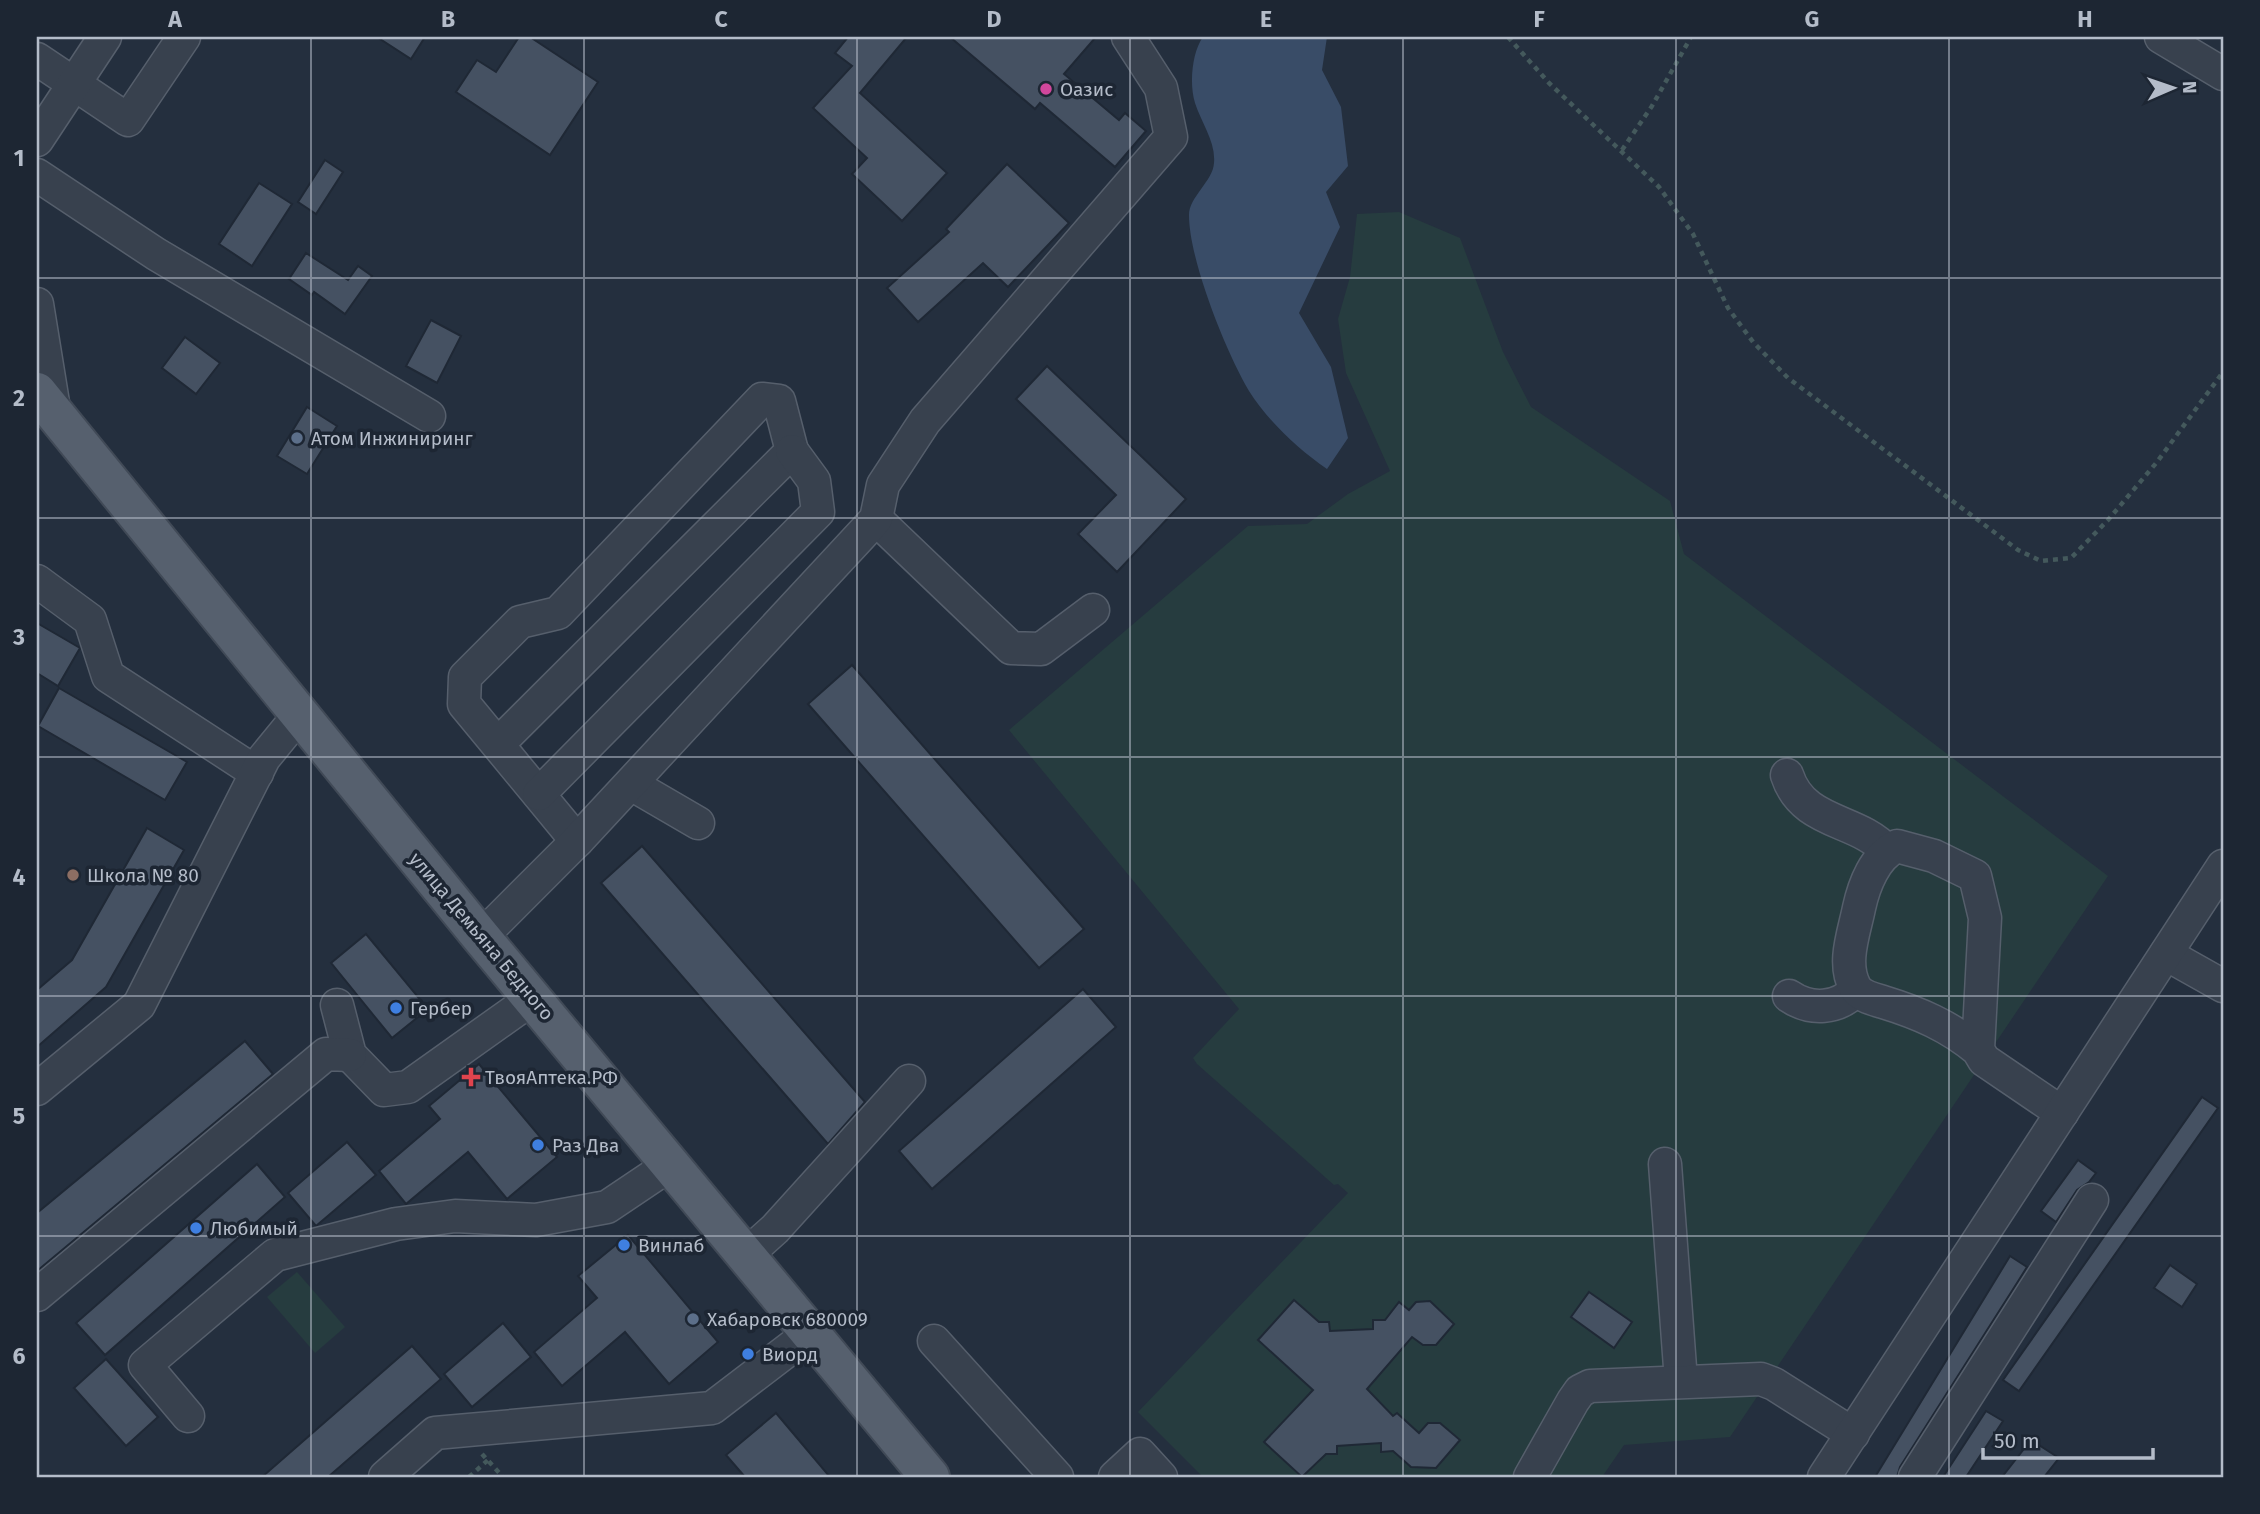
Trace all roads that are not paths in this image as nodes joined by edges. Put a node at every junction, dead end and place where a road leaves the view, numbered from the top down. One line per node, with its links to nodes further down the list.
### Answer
1 (105, 37): 7 (street)
2 (184, 37): 7 (street)
3 (1128, 37): 14 (street)
4 (2161, 37): 6 (street)
5 (37, 59): 7 (street)
6 (2223, 74)
7 (74, 84): 8 (street)
8 (37, 140)
9 (37, 175): 12 (street)
10 (37, 304): 11 (street)
11 (46, 403): 17 (main road, улица Демьяна Бедного)
12 (429, 416)
13 (792, 451): 18 (street); 18 (street); 22 (street)
14 (876, 519): 16 (street); 21 (street)
15 (37, 581): 19 (street)
16 (1093, 610)
17 (300, 714): 19 (street); 27 (main road, улица Демьяна Бедного)
18 (498, 744): 22 (street)
19 (257, 773): 37 (street)
20 (1787, 775): 25 (street)
21 (631, 784): 23 (street); 24 (street)
22 (539, 794): 24 (street)
23 (698, 823)
24 (577, 841): 27 (street)
25 (1887, 850): 30 (street); 34 (street)
26 (2223, 866): 28 (street)
27 (481, 937): 32 (main road, улица Демьяна Бедного)
28 (2166, 954): 29 (street); 38 (street)
29 (2223, 986)
30 (1856, 990): 31 (street); 34 (street)
31 (1789, 996)
32 (533, 998): 35 (street); 39 (main road, улица Демьяна Бедного)
33 (337, 1005): 35 (street)
34 (1978, 1050): 38 (street)
35 (350, 1055): 43 (street)
36 (909, 1081): 42 (street)
37 (37, 1089)
38 (2062, 1113): 48 (street)
39 (671, 1164): 42 (main road, улица Демьяна Бедного); 47 (street)
40 (1665, 1164): 46 (street)
41 (2092, 1200): 56 (street)
42 (746, 1255): 44 (main road, улица Демьяна Бедного)
43 (37, 1296)
44 (810, 1332): 49 (street); 50 (main road, улица Демьяна Бедного)
45 (934, 1341): 51 (street)
46 (1681, 1381): 48 (street); 54 (street)
47 (188, 1416)
48 (1853, 1434): 55 (street)
49 (385, 1477)
50 (930, 1477)
51 (1057, 1477)
52 (1115, 1477): 53 (street)
53 (1161, 1477)
54 (1530, 1477)
55 (1824, 1477)
56 (1915, 1477)

